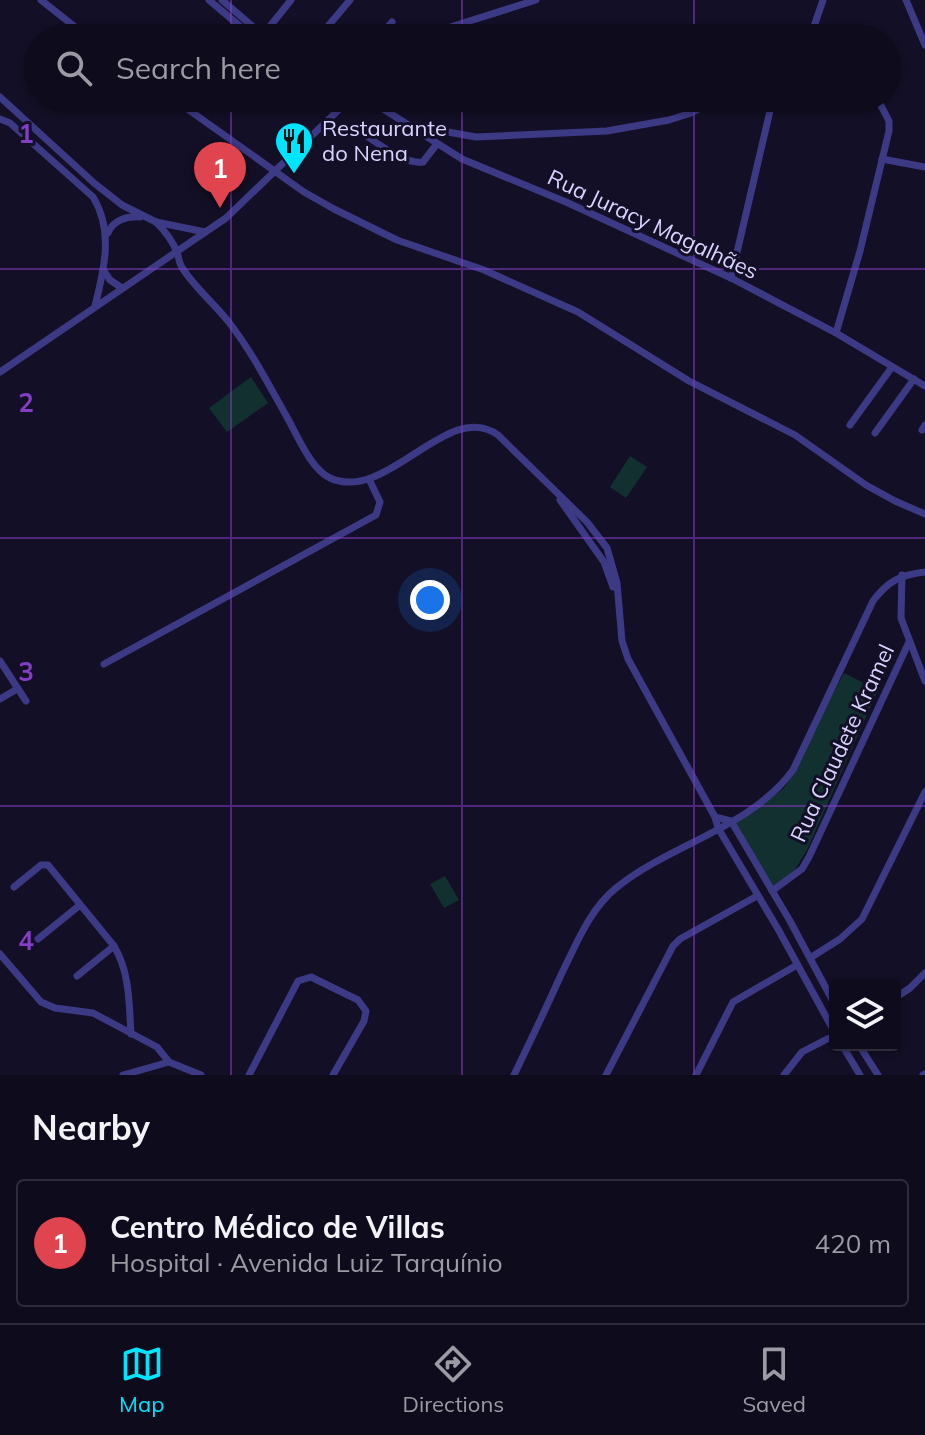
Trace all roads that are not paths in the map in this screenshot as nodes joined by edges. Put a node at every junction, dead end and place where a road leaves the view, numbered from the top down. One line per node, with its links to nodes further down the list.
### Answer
1 (41, 0): 9 (street)
2 (209, 0): 8 (street)
3 (291, 0): 11 (street)
4 (350, 0): 12 (street)
5 (536, 0): 13 (street)
6 (823, 0): 14 (street)
7 (906, 0): 15 (street)
8 (225, 4): 10 (street)
9 (71, 24)
10 (247, 24)
11 (272, 24)
12 (330, 24)
13 (460, 24)
14 (815, 24)
15 (925, 45)
16 (2, 99): 17 (street); 31 (street)
17 (0, 110)
18 (192, 112): 30 (street)
19 (333, 112): 30 (street)
20 (389, 112): 25 (street, Rua Juracy Magalhães)
21 (693, 112): 25 (street)
22 (770, 112): 40 (street)
23 (884, 112): 28 (street)
24 (0, 119): 34 (street)
25 (412, 126): 27 (street, Rua Juracy Magalhães)
26 (358, 130): 27 (street)
27 (436, 145): 40 (street, Rua Juracy Magalhães)
28 (882, 159): 29 (street); 43 (street)
29 (925, 167)
30 (277, 172): 33 (street); 52 (street)
31 (144, 217): 32 (street); 34 (street)
32 (156, 222): 33 (street); 35 (street)
33 (205, 232): 36 (street)
34 (106, 239): 39 (street)
35 (171, 239): 36 (street); 37 (street)
36 (177, 251): 37 (street); 38 (street)
37 (163, 261): 38 (street); 41 (street)
38 (181, 267): 50 (street)
39 (104, 271): 41 (street); 42 (street)
40 (731, 278): 43 (street, Rua Juracy Magalhães)
41 (122, 288): 42 (street)
42 (95, 306): 45 (street)
43 (836, 333): 44 (street, Rua Juracy Magalhães)
44 (892, 367): 46 (street, Rua Juracy Magalhães); 48 (street)
45 (0, 372)
46 (914, 379): 47 (street, Rua Juracy Magalhães); 49 (street)
47 (925, 386)
48 (850, 425)
49 (875, 433)
50 (369, 479): 51 (street); 62 (street)
51 (556, 494): 53 (street); 54 (street)
52 (925, 514)
53 (595, 532): 54 (street); 55 (street)
54 (584, 534): 56 (street)
55 (607, 548): 56 (street); 59 (street)
56 (596, 549): 59 (street)
57 (925, 572): 58 (street)
58 (902, 575): 60 (street); 69 (street)
59 (621, 611): 68 (street)
60 (909, 642): 63 (street); 72 (street, Rua Claudete Kramel)
61 (0, 661): 64 (street)
62 (104, 664)
63 (925, 681)
64 (17, 689): 65 (street); 66 (street)
65 (0, 699)
66 (26, 701)
67 (925, 792): 80 (street)
68 (715, 817): 69 (street); 70 (street)
69 (731, 821): 70 (street); 72 (street)
70 (718, 828): 73 (street); 100 (street)
71 (14, 887): 74 (street)
72 (772, 891): 75 (street)
73 (757, 896): 76 (street); 101 (street)
74 (80, 905): 77 (street); 78 (street)
75 (790, 921): 76 (street); 80 (street)
76 (778, 929): 81 (street)
77 (38, 939)
78 (114, 946): 83 (street); 89 (street)
79 (0, 954): 89 (street)
80 (810, 958): 84 (street)
81 (797, 965): 87 (street); 102 (street)
82 (925, 973): 85 (street)
83 (77, 976)
84 (827, 992): 86 (street); 87 (street)
85 (901, 994)
86 (829, 995)
87 (815, 998): 88 (street)
88 (829, 1023)
89 (131, 1034): 93 (street)
90 (829, 1037): 103 (street)
91 (846, 1051): 104 (street)
92 (863, 1051): 105 (street)
93 (169, 1062): 94 (street); 97 (street)
94 (139, 1070): 95 (street); 96 (street)
95 (123, 1075)
96 (153, 1075)
97 (201, 1075)
98 (249, 1075): 99 (street)
99 (333, 1075)
100 (514, 1075)
101 (606, 1075)
102 (696, 1075)
103 (784, 1075)
104 (860, 1075)
105 (878, 1075)

